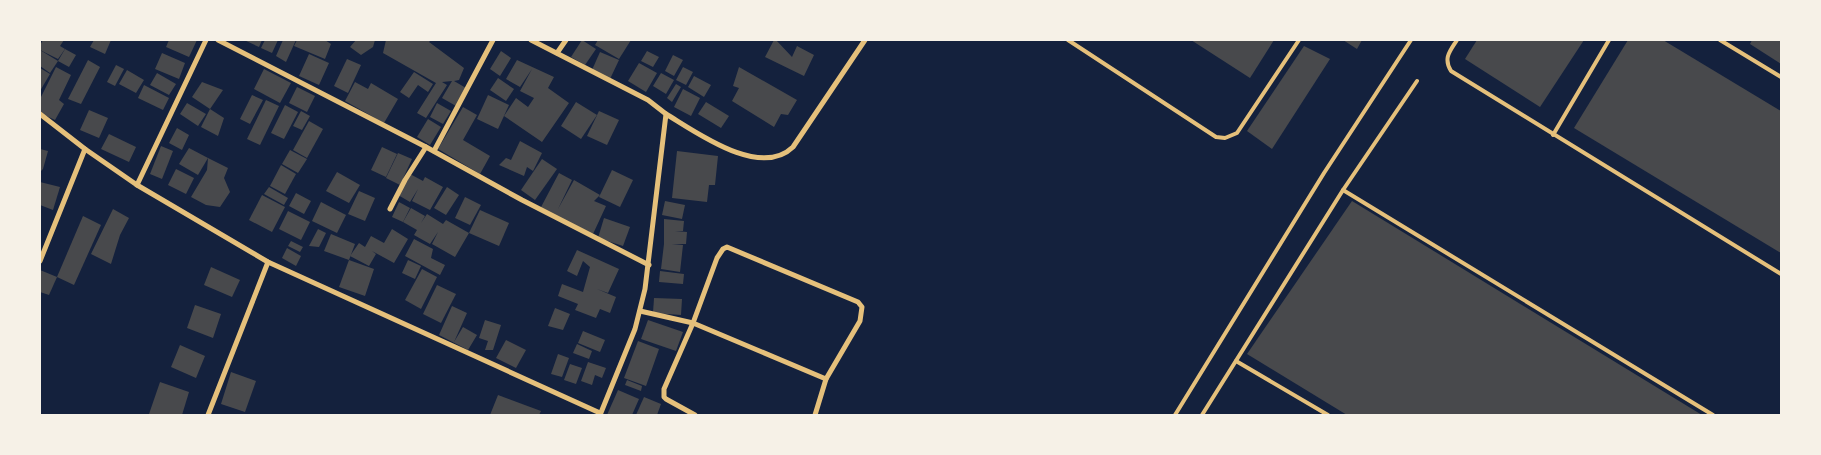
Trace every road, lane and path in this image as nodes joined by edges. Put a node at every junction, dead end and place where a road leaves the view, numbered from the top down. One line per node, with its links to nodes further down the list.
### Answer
1 (206, 40): 22 (street)
2 (218, 40): 19 (street)
3 (493, 40): 21 (street)
4 (531, 40): 13 (street)
5 (566, 40): 13 (street)
6 (865, 40): 17 (street)
7 (1068, 40): 8 (lane)
8 (1298, 40)
9 (1411, 40): 37 (lane)
10 (1457, 40): 18 (lane)
11 (1609, 40): 18 (lane)
12 (1720, 40): 14 (lane)
13 (557, 53): 17 (street)
14 (1781, 77)
15 (1417, 81): 23 (lane)
16 (40, 114): 20 (street)
17 (666, 114): 27 (street)
18 (1553, 135): 28 (lane)
19 (426, 147): 21 (street); 24 (street)
20 (85, 149): 22 (street); 25 (street)
21 (434, 151): 27 (street)
22 (137, 184): 26 (street)
23 (1343, 190): 31 (lane); 40 (lane)
24 (390, 209)
25 (40, 261)
26 (268, 262): 33 (street); 34 (street)
27 (649, 265): 29 (street)
28 (1781, 274)
29 (640, 311): 30 (street); 33 (street)
30 (692, 323): 32 (street); 32 (street); 35 (street)
31 (1236, 361): 38 (lane); 39 (lane)
32 (826, 379): 36 (street)
33 (600, 414)
34 (208, 415)
35 (695, 415)
36 (815, 415)
37 (1175, 415)
38 (1202, 415)
39 (1328, 415)
40 (1713, 415)

